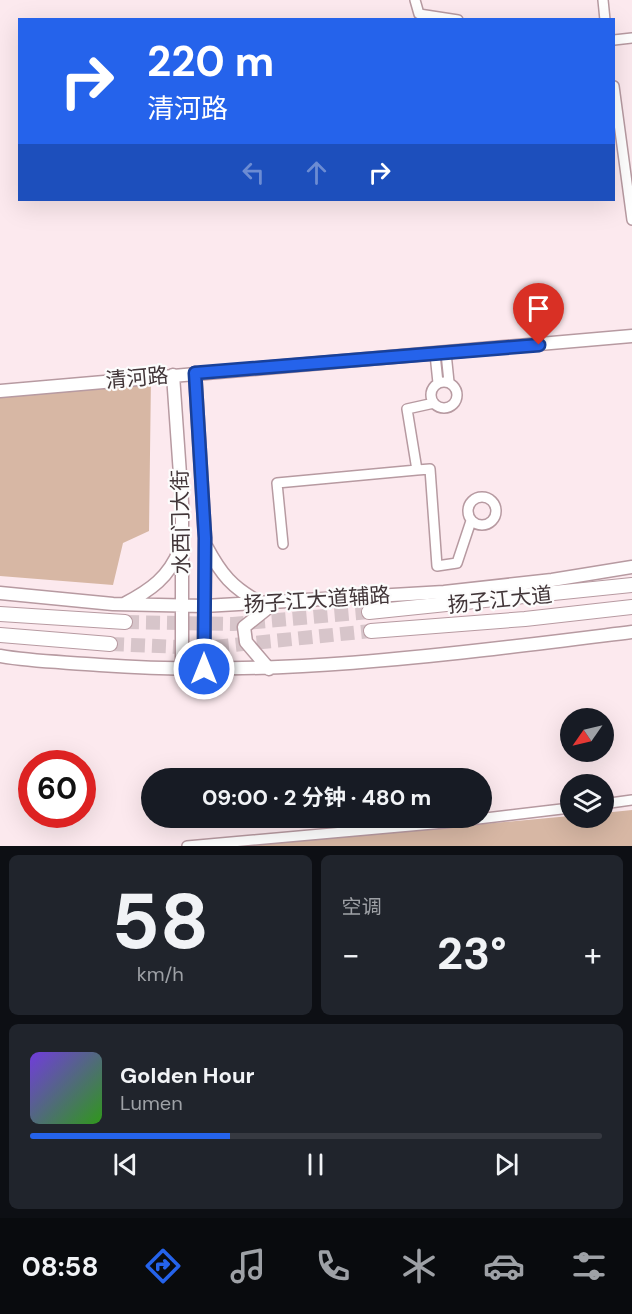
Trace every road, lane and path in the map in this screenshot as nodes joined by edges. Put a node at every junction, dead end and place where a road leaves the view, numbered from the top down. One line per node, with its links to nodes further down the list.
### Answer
1 (416, 0): 3 (street)
2 (603, 0): 4 (street)
3 (445, 18)
4 (605, 18)
5 (632, 38): 6 (street)
6 (615, 40)
7 (615, 93): 8 (street)
8 (632, 220)
9 (632, 336): 10 (main road, 清河路)
10 (440, 354): 11 (main road, 清河路); 13 (street); 14 (street)
11 (195, 373): 12 (main road, 清河路); 20 (main road, 水西门大街)
12 (172, 375): 15 (main road, 清河路); 19 (main road, 水西门大街)
13 (449, 382): 14 (street); 16 (street)
14 (438, 383): 16 (street)
15 (0, 391)
16 (434, 403): 17 (street)
17 (417, 470): 18 (street); 21 (street)
18 (471, 521)
19 (182, 542): 26 (main road); 27 (main road, 水西门大街)
20 (205, 543): 25 (main road); 28 (main road, 水西门大街)
21 (283, 544)
22 (632, 567): 25 (main road, 扬子江大道辅路)
23 (632, 585): 30 (highway, 扬子江大道)
24 (0, 593): 26 (main road, 扬子江大道辅路)
25 (268, 604): 28 (main road, 扬子江大道辅路); 40 (main road)
26 (123, 605): 27 (main road, 扬子江大道辅路)
27 (182, 606): 28 (main road, 扬子江大道辅路); 38 (main road, 水西门大街)
28 (204, 606): 39 (main road, 水西门大街)
29 (632, 607): 33 (highway, 扬子江大道)
30 (369, 612)
31 (0, 614): 32 (highway)
32 (125, 622)
33 (371, 631)
34 (632, 632): 40 (main road)
35 (0, 635): 36 (highway)
36 (110, 644)
37 (0, 656): 38 (main road)
38 (182, 668): 39 (main road)
39 (204, 669): 40 (main road)
40 (269, 669)
41 (632, 800): 42 (street)
42 (614, 802)
43 (560, 809): 44 (street)
44 (187, 846)

